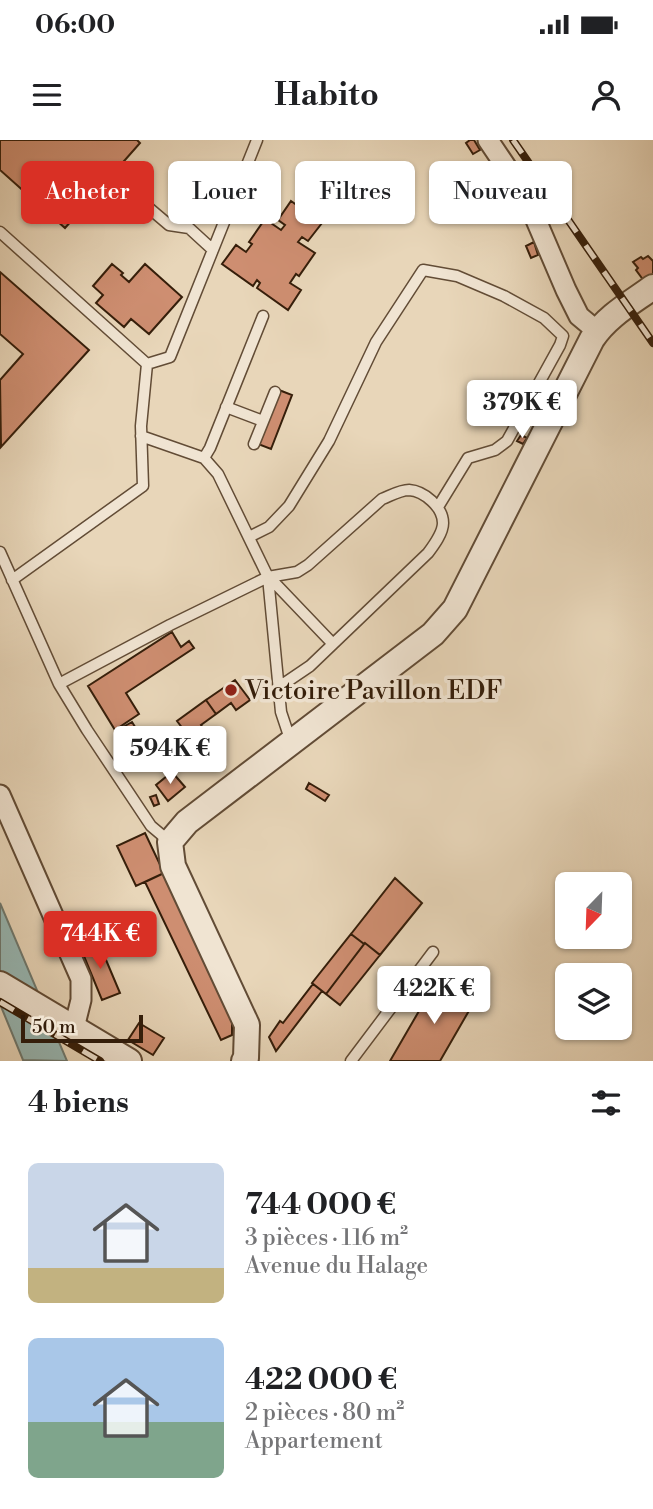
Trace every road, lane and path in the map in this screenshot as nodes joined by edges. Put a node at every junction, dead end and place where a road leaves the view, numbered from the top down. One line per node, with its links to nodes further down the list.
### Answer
1 (257, 140): 5 (lane)
2 (488, 140): 8 (street)
3 (154, 212): 5 (lane)
4 (0, 232): 9 (lane)
5 (213, 250): 9 (lane)
6 (653, 287): 8 (street)
7 (263, 316): 11 (lane)
8 (597, 331): 24 (street)
9 (147, 364): 13 (lane)
10 (275, 392): 12 (lane)
11 (226, 407): 12 (lane); 15 (lane)
12 (263, 421): 14 (lane)
13 (141, 436): 15 (lane); 20 (lane)
14 (254, 444)
15 (204, 458): 17 (lane)
16 (438, 507): 17 (lane); 19 (lane); 21 (lane)
17 (249, 537): 19 (lane)
18 (0, 552): 20 (lane)
19 (268, 577): 21 (lane); 22 (lane); 23 (lane)
20 (12, 580): 22 (lane)
21 (333, 644): 23 (lane)
22 (59, 684): 26 (lane)
23 (279, 687): 24 (lane)
24 (291, 742): 26 (street)
25 (0, 796): 29 (street)
26 (170, 842): 31 (street)
27 (433, 952): 32 (lane)
28 (0, 984): 29 (street)
29 (71, 1026): 30 (street)
30 (129, 1061)
31 (244, 1061)
32 (351, 1061)

